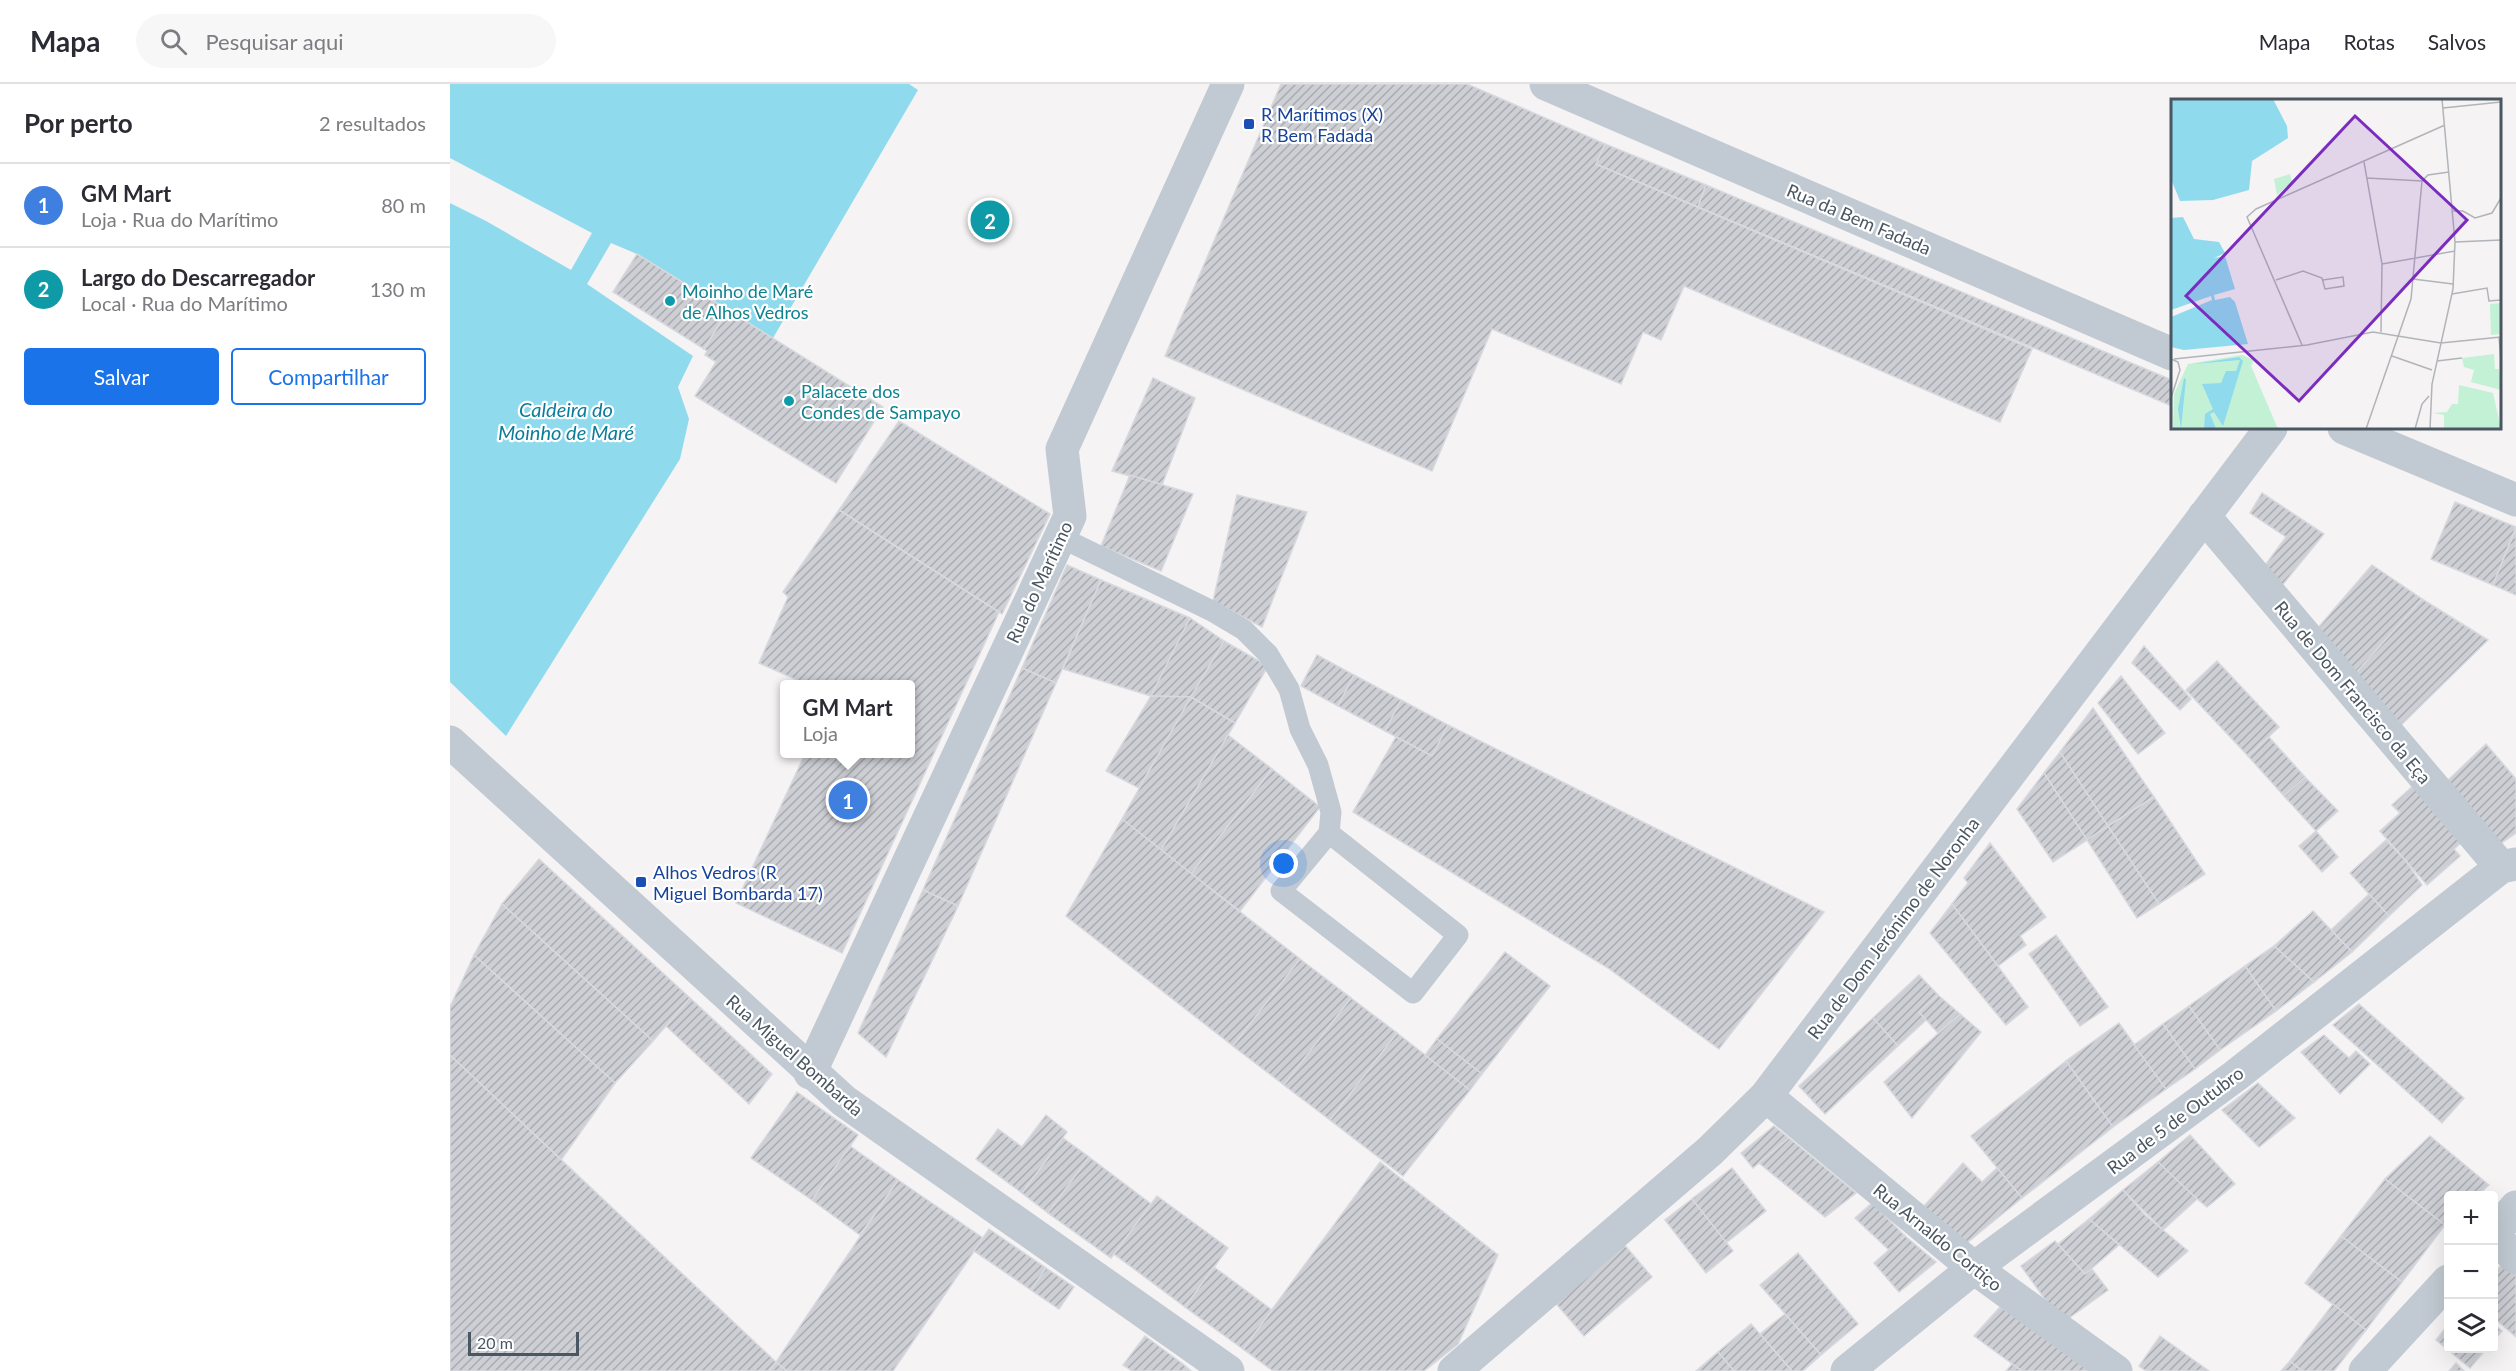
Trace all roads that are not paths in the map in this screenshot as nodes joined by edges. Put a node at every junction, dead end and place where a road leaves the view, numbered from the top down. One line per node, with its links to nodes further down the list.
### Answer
1 (1228, 84): 8 (street, Rua do Marítimo)
2 (1546, 84): 3 (street, Rua da Bem Fadada)
3 (2171, 354)
4 (2270, 429): 7 (street, Rua de Dom Jerónimo de Noronha)
5 (2346, 429): 6 (street)
6 (2516, 500)
7 (2204, 516): 11 (street, Rua de Dom Francisco da Eça); 13 (street, Rua de Dom Jerónimo de Noronha)
8 (1060, 537): 10 (lane); 12 (street, Rua do Marítimo)
9 (450, 742): 12 (street, Rua Miguel Bombarda)
10 (1329, 833): 10 (lane)
11 (2509, 865): 18 (street, Rua de 5 de Outubro)
12 (810, 1073): 21 (street, Rua Miguel Bombarda)
13 (1766, 1096): 18 (street, Rua Arnaldo Cortiço); 22 (street, Rua de Dom Jerónimo de Noronha)
14 (2516, 1207): 15 (street)
15 (2498, 1228)
16 (2498, 1239): 17 (street)
17 (2516, 1258)
18 (1974, 1268): 20 (street, Rua de 5 de Outubro); 23 (street, Rua Arnaldo Cortiço)
19 (2444, 1285): 24 (street)
20 (1849, 1370)
21 (1228, 1371)
22 (1454, 1371)
23 (2116, 1371)
24 (2366, 1371)

